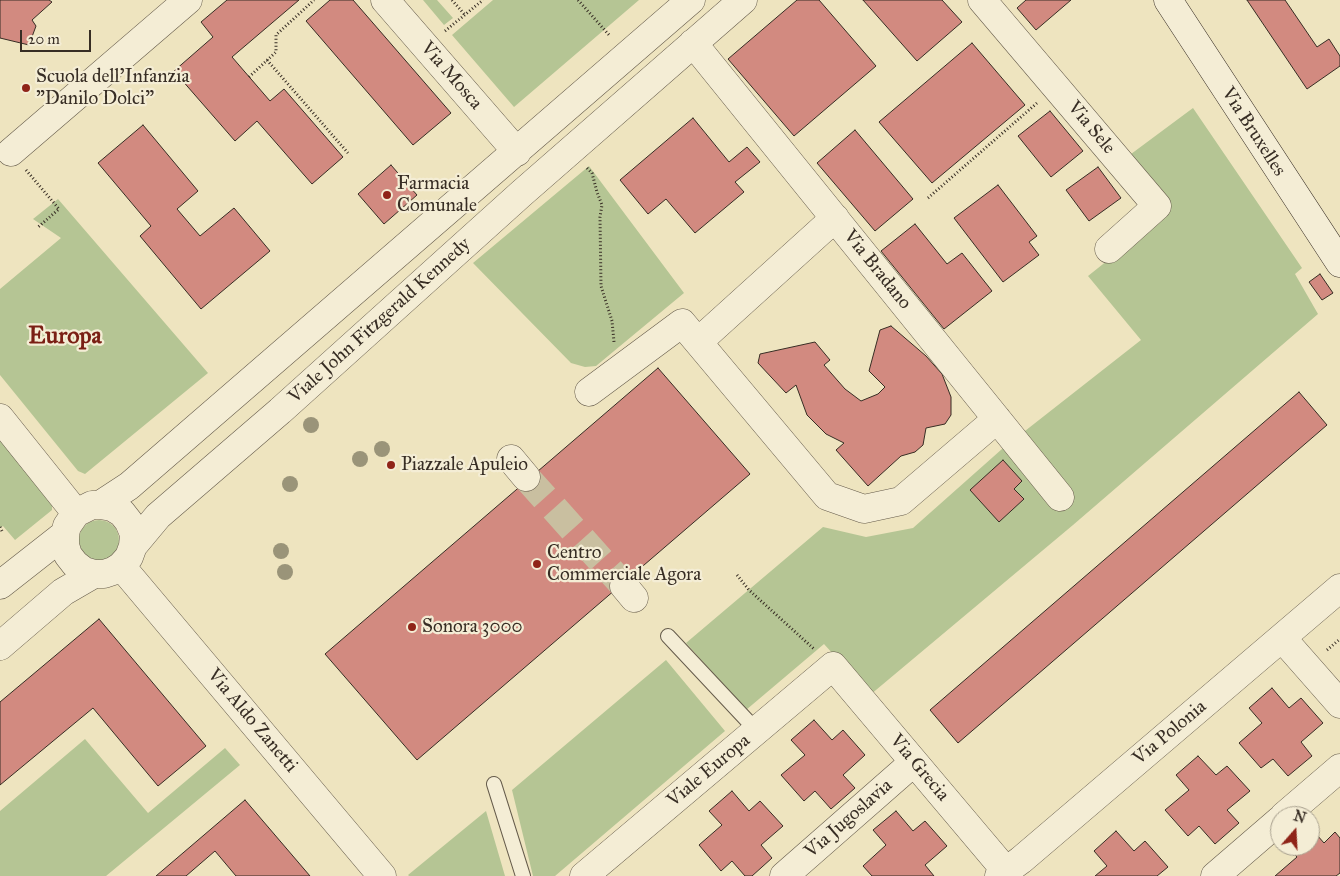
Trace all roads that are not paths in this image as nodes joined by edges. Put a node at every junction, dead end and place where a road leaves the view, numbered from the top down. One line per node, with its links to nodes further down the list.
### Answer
1 (188, 0): 8 (street)
2 (385, 0): 9 (street, Via Mosca)
3 (691, 0): 9 (street, Viale John Fitzgerald Kennedy)
4 (743, 0): 7 (street, Viale John Fitzgerald Kennedy)
5 (982, 0): 11 (street, Via Sele)
6 (1168, 0): 12 (street, Via Bruxelles)
7 (693, 43): 10 (street, Via Bradano); 19 (street, Viale John Fitzgerald Kennedy)
8 (11, 152)
9 (517, 152): 18 (street, Viale John Fitzgerald Kennedy)
10 (835, 218): 13 (street); 16 (street, Via Bradano)
11 (1109, 249)
12 (1340, 263)
13 (698, 342): 14 (street); 16 (street)
14 (589, 392)
15 (0, 418): 18 (street)
16 (997, 418): 17 (street, Via Bradano)
17 (1060, 497)
18 (80, 517): 19 (street); 20 (street); 21 (street, Viale John Fitzgerald Kennedy)
19 (127, 556): 20 (street); 35 (street, Via Aldo Zanetti)
20 (94, 574): 25 (street)
21 (0, 585)
22 (1340, 588): 24 (street, Via Polonia)
23 (668, 636): 28 (lane)
24 (1282, 638): 27 (street); 34 (street, Via Polonia)
25 (0, 646)
26 (833, 666): 28 (street, Viale Europa); 29 (street, Via Grecia)
27 (1340, 704)
28 (756, 731): 37 (street, Viale Europa)
29 (914, 762): 34 (street, Via Grecia); 38 (street, Via Jugoslavia)
30 (1340, 768): 32 (street)
31 (494, 784): 36 (lane)
32 (1296, 806)
33 (1270, 829): 39 (street)
34 (1002, 873)
35 (382, 876)
36 (523, 876)
37 (584, 876)
38 (784, 876)
39 (1215, 876)

